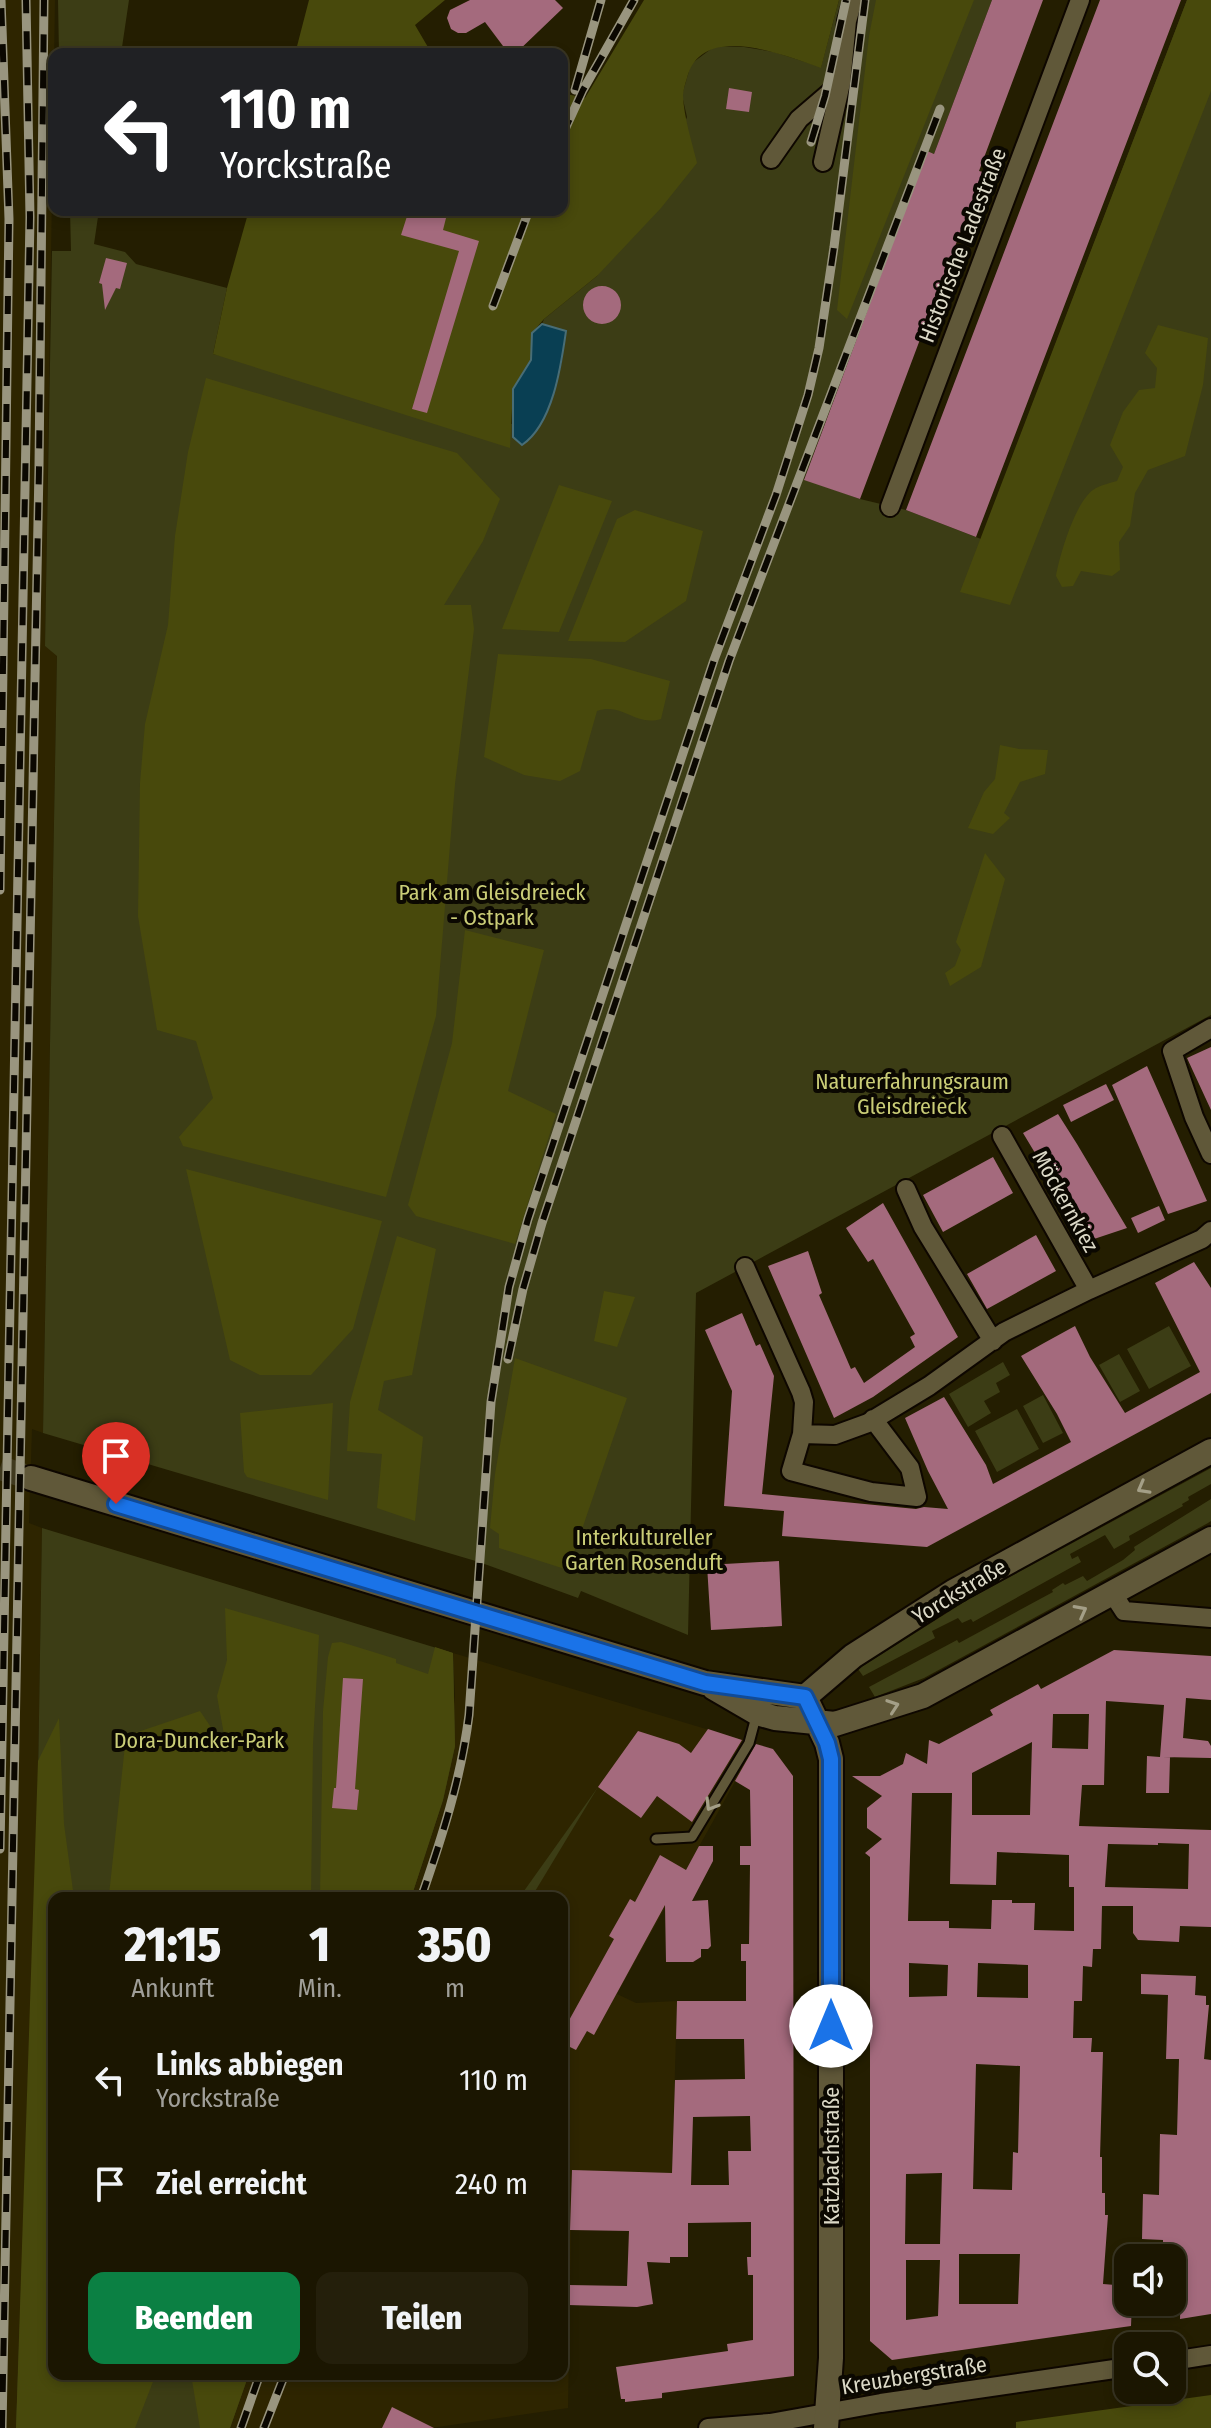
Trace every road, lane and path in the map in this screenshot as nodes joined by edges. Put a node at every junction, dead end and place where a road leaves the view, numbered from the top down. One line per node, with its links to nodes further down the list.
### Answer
1 (853, 0): 3 (street)
2 (1080, 0): 6 (street, Historische Ladestraße)
3 (841, 83): 4 (street); 5 (street)
4 (771, 159)
5 (823, 162)
6 (890, 507)
7 (1211, 1028): 9 (street)
8 (1002, 1136): 13 (street, Möckernkiez)
9 (1211, 1154)
10 (906, 1189): 14 (street)
11 (1208, 1242): 13 (street)
12 (745, 1267): 16 (street)
13 (1089, 1290): 14 (street)
14 (993, 1341): 15 (street)
15 (873, 1419): 16 (street); 16 (street)
16 (802, 1434)
17 (1211, 1451): 23 (main road, Yorckstraße, one-way to 23)
18 (31, 1478): 22 (main road)
19 (1211, 1539): 20 (main road)
20 (1113, 1594): 21 (street); 25 (main road, one-way to 20)
21 (1211, 1618)
22 (705, 1683): 23 (main road); 24 (main road)
23 (805, 1697): 25 (main road, Katzbachstraße)
24 (757, 1713): 25 (main road); 26 (lane, one-way to 26)
25 (818, 1723): 30 (main road, Katzbachstraße)
26 (656, 1839)
27 (1211, 2355): 28 (street)
28 (1186, 2359)
29 (1114, 2369): 30 (street, Kreuzbergstraße)
30 (826, 2420): 31 (street, Kreuzbergstraße)
31 (708, 2428)

